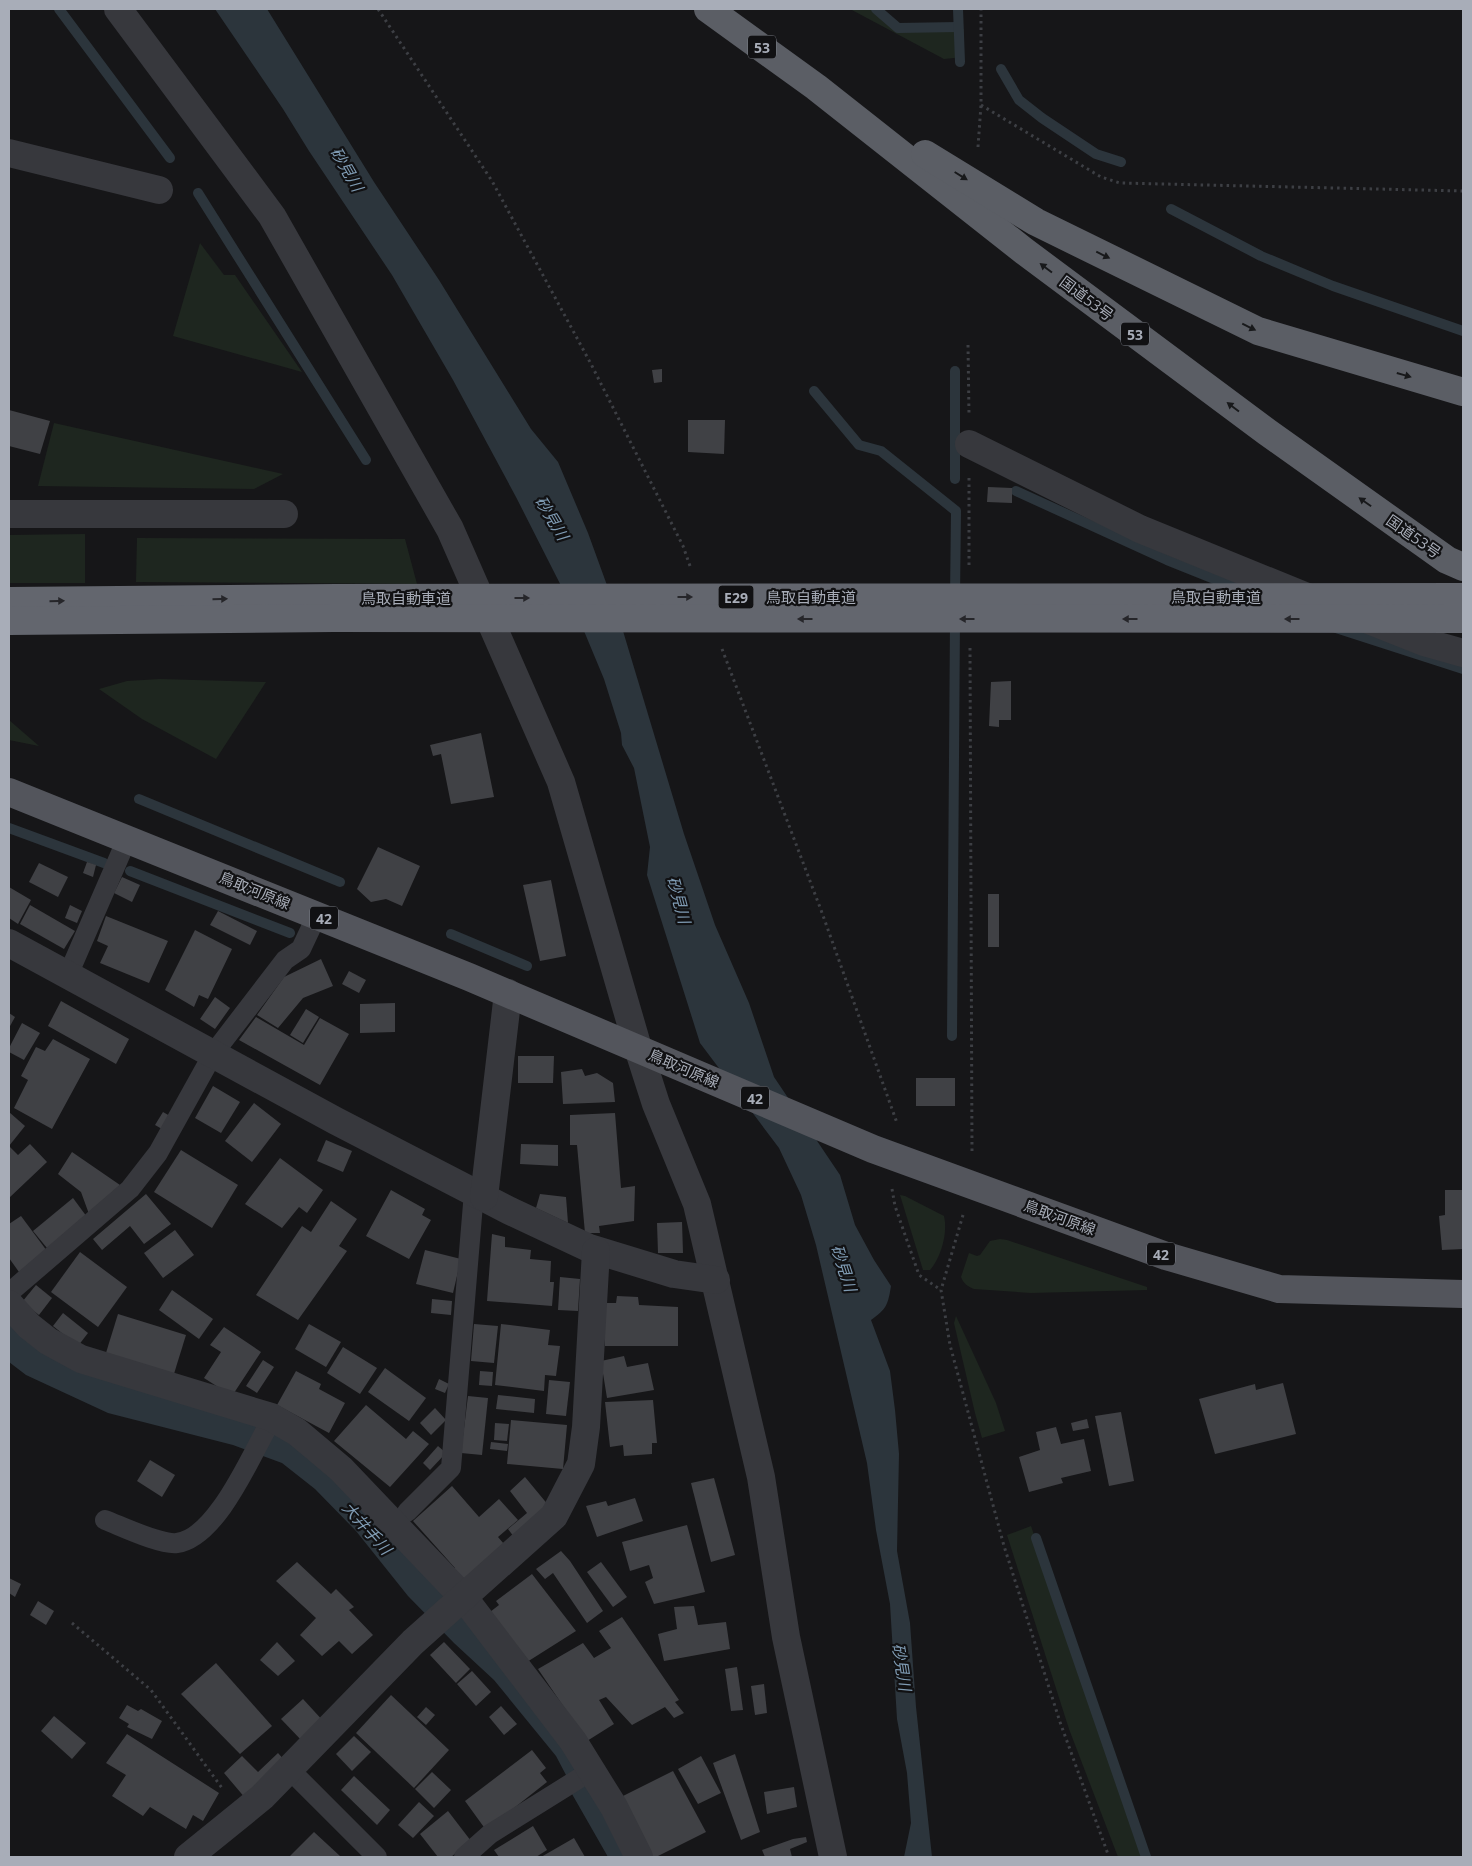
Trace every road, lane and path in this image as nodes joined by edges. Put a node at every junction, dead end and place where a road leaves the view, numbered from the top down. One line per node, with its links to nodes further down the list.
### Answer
1 (118, 9): 29 (street)
2 (708, 9): 4 (highway, 国道53号 / 53)
3 (981, 9): 5 (path)
4 (816, 87): 11 (highway, 国道53号 / 53, one-way to 11); 15 (highway, 国道53号 / 53, one-way to 4)
5 (981, 105): 6 (path); 9 (path)
6 (978, 146)
7 (9, 153): 8 (street)
8 (159, 190)
9 (1463, 191)
10 (968, 345): 12 (path)
11 (1463, 392)
12 (969, 444): 16 (path); 22 (street)
13 (9, 514): 14 (street)
14 (284, 514)
15 (1463, 567)
16 (969, 571)
17 (1463, 596): 18 (highway, 鳥取自動車道 / E29, one-way to 17)
18 (9, 601)
19 (1463, 619): 20 (highway, 鳥取自動車道 / E29, one-way to 20)
20 (9, 622)
21 (970, 639): 32 (path)
22 (1463, 653)
23 (9, 792): 24 (main road, 鳥取河原線 / 42)
24 (127, 839): 25 (main road, 鳥取河原線 / 42); 27 (lane)
25 (317, 915): 28 (main road, 鳥取河原線 / 42); 30 (lane)
26 (9, 943): 27 (street)
27 (68, 975): 30 (street)
28 (508, 993): 29 (main road, 鳥取河原線 / 42); 33 (street)
29 (638, 1048): 31 (main road, 鳥取河原線 / 42); 35 (street)
30 (213, 1054): 33 (street); 37 (lane)
31 (879, 1152): 32 (main road, 鳥取河原線 / 42); 36 (path)
32 (972, 1185): 36 (path); 38 (main road, 鳥取河原線 / 42)
33 (479, 1194): 34 (street); 41 (lane)
34 (596, 1251): 35 (street); 43 (street)
35 (716, 1280): 53 (street)
36 (941, 1290): 54 (path)
37 (9, 1293)
38 (1463, 1294)
39 (9, 1304): 40 (street)
40 (270, 1422): 42 (lane); 43 (street)
41 (407, 1512)
42 (105, 1520)
43 (460, 1601): 45 (street); 46 (street)
44 (72, 1623): 47 (path)
45 (289, 1769): 47 (street); 50 (lane)
46 (591, 1771): 51 (lane); 52 (street)
47 (241, 1814): 48 (street)
48 (212, 1849): 49 (street)
49 (188, 1857)
50 (378, 1857)
51 (464, 1857)
52 (639, 1857)
53 (833, 1857)
54 (1109, 1857)

